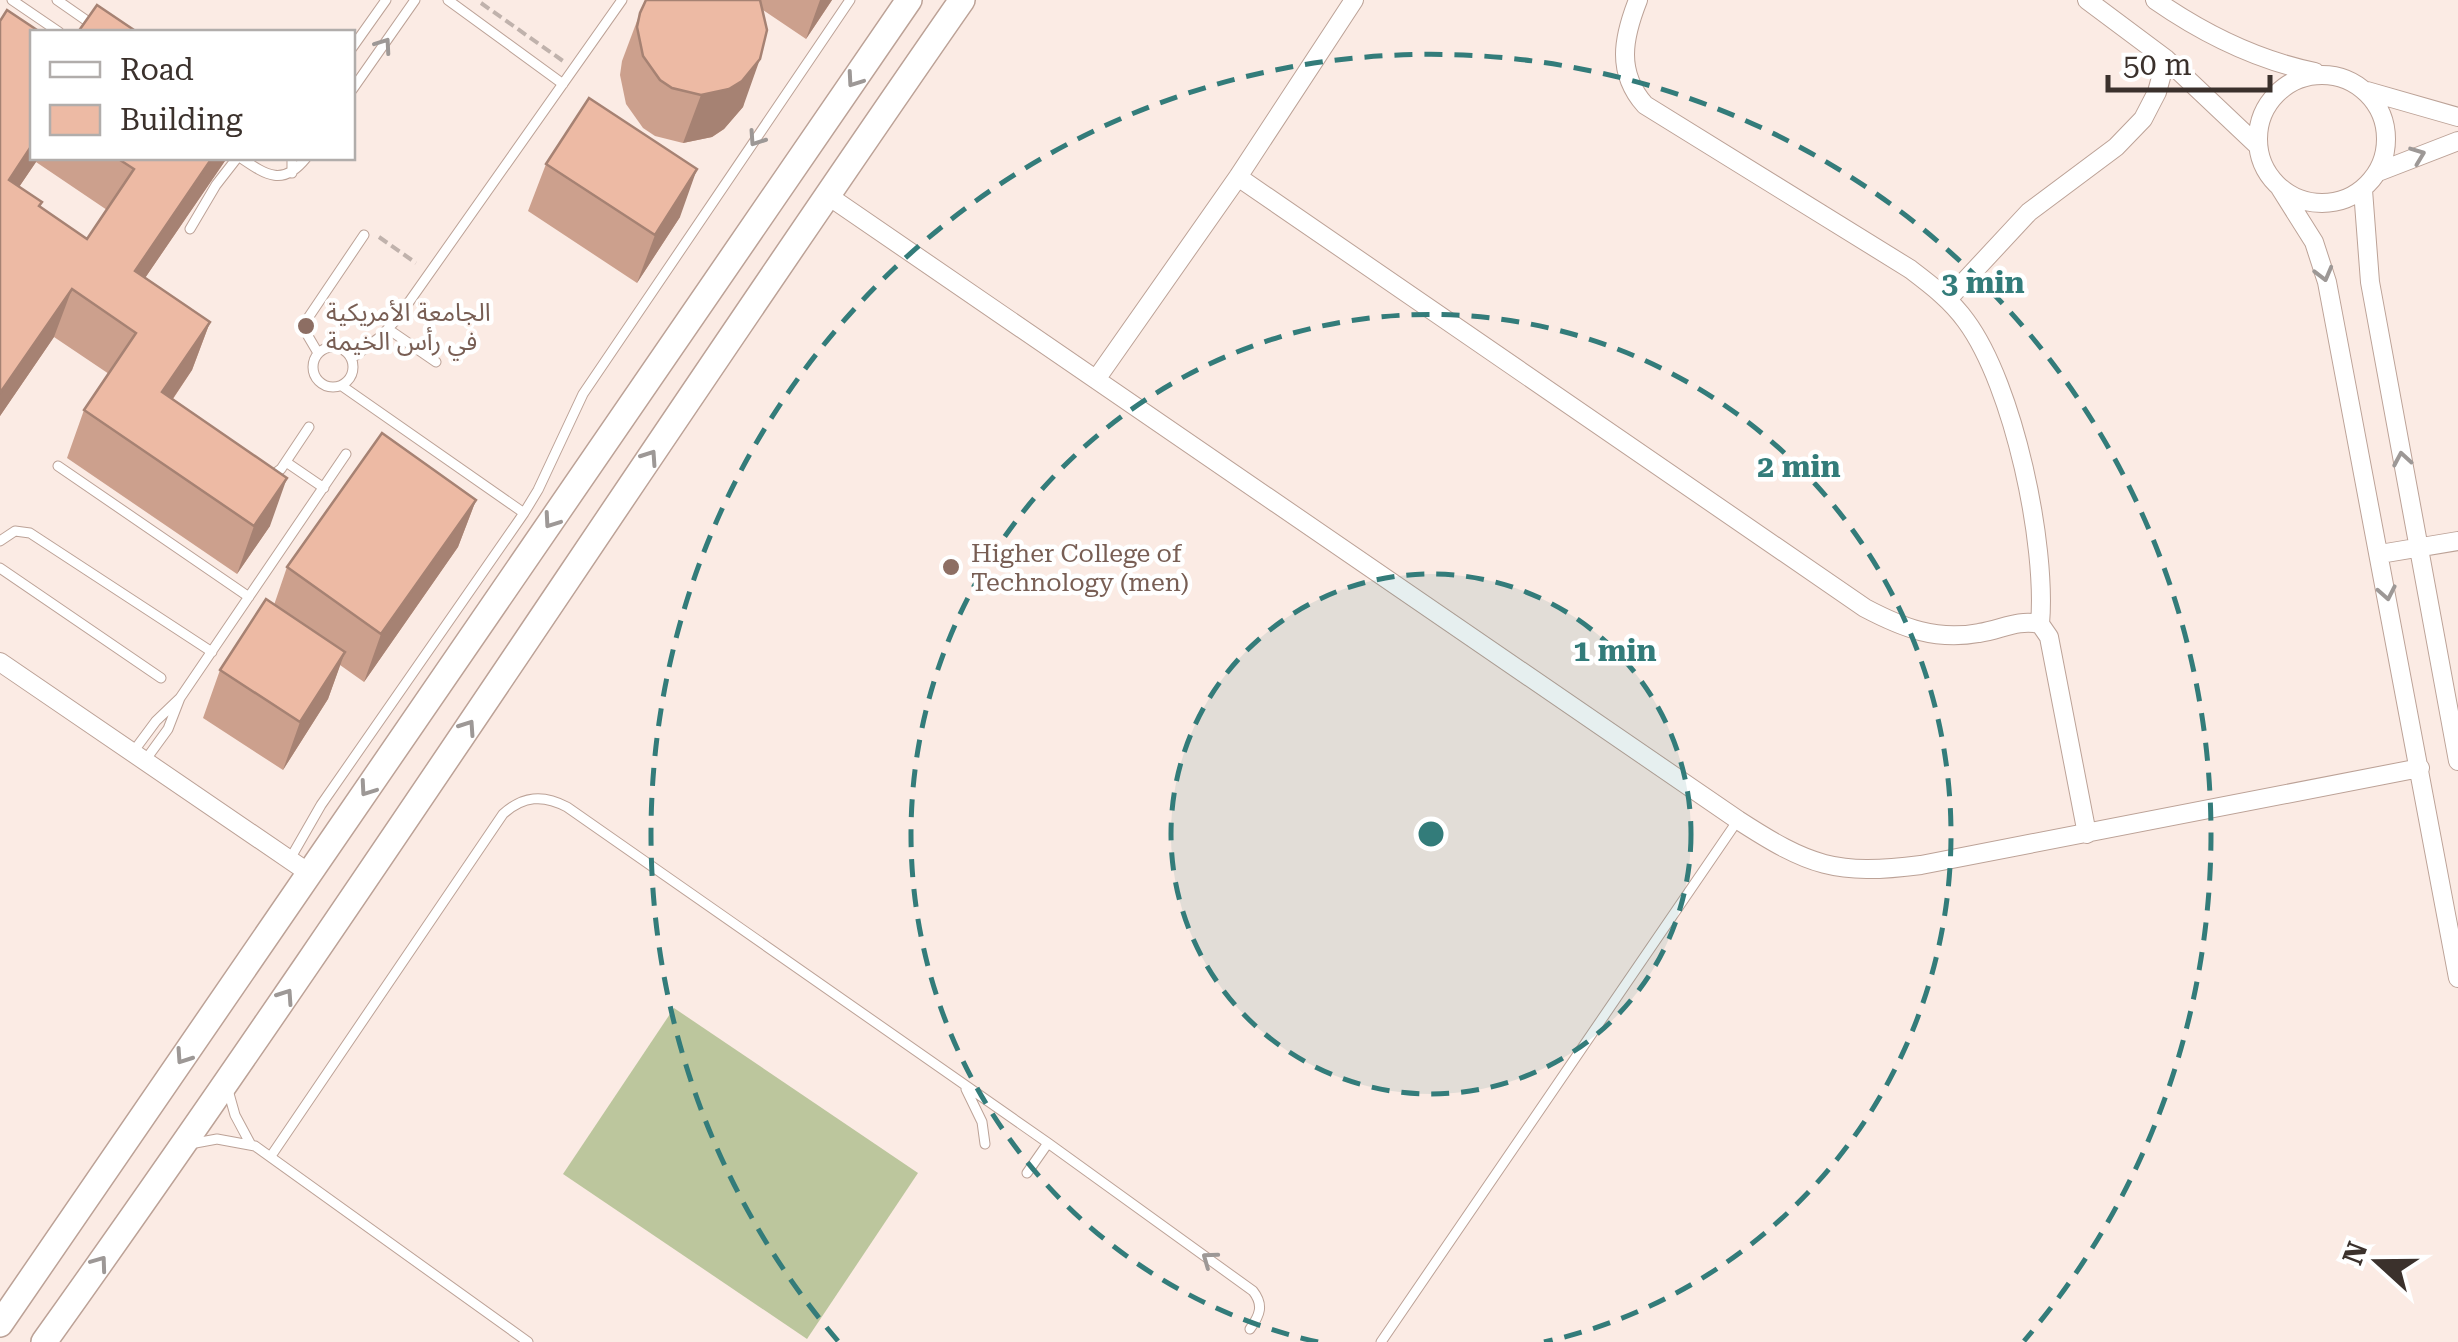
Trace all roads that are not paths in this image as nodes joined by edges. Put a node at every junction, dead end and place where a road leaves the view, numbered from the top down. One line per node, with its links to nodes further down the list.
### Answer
1 (12, 0): 14 (lane)
2 (57, 0): 15 (lane)
3 (386, 0): 16 (lane)
4 (415, 0): 20 (lane, one-way to 4)
5 (448, 0): 19 (lane)
6 (622, 0): 19 (lane)
7 (850, 0): 52 (lane, one-way to 52)
8 (910, 0): 68 (main road, one-way to 68)
9 (962, 0): 36 (main road)
10 (1354, 0): 33 (street)
11 (1638, 0): 39 (street)
12 (2088, 0): 17 (street)
13 (2154, 0): 18 (street)
14 (56, 30)
15 (100, 30)
16 (355, 44)
17 (2166, 59): 24 (street); 39 (street)
18 (2330, 74): 21 (street); 24 (street)
19 (563, 84): 40 (lane)
20 (355, 86)
21 (2365, 90): 22 (street); 32 (street)
22 (2458, 117)
23 (2458, 141): 32 (street, one-way to 23)
24 (2258, 146): 34 (street)
25 (237, 160): 37 (lane)
26 (242, 160): 30 (lane)
27 (263, 160): 30 (lane)
28 (292, 160): 31 (lane)
29 (304, 160): 31 (lane)
30 (261, 172): 31 (lane)
31 (292, 172)
32 (2378, 172): 35 (street)
33 (1238, 178): 44 (street); 59 (street)
34 (2280, 188): 35 (street); 56 (street, one-way to 56)
35 (2362, 190): 55 (street, one-way to 35)
36 (827, 195): 44 (street); 71 (main road, one-way to 36)
37 (190, 229)
38 (364, 235): 41 (lane)
39 (1948, 298): 59 (street)
40 (388, 329): 42 (lane); 43 (lane)
41 (318, 353): 42 (lane); 45 (lane)
42 (352, 358): 45 (lane)
43 (436, 362)
44 (1097, 378): 66 (street)
45 (342, 386): 52 (lane)
46 (310, 427): 48 (lane)
47 (346, 454): 51 (lane)
48 (286, 462): 50 (lane); 51 (lane)
49 (58, 466): 58 (lane)
50 (258, 478)
51 (324, 488): 58 (lane)
52 (524, 513): 68 (lane)
53 (0, 541): 60 (lane)
54 (2458, 541): 55 (street)
55 (2419, 548): 56 (street); 64 (street)
56 (2380, 554): 65 (street, one-way to 65)
57 (0, 568): 62 (lane)
58 (249, 597): 60 (lane)
59 (2040, 624): 67 (street)
60 (212, 652): 63 (lane)
61 (0, 662): 63 (street)
62 (161, 678)
63 (138, 758): 68 (street)
64 (2458, 762)
65 (2420, 768): 67 (street); 69 (street)
66 (1738, 820): 67 (street); 82 (lane)
67 (2086, 834)
68 (299, 866): 78 (main road, one-way to 78)
69 (2458, 978)
70 (962, 1083): 73 (lane); 74 (lane); 76 (lane)
71 (226, 1085): 72 (lane); 75 (main road)
72 (250, 1143): 75 (lane); 76 (lane)
73 (1048, 1143): 77 (lane); 79 (lane, one-way to 73)
74 (985, 1144)
75 (184, 1145): 80 (main road, one-way to 75)
76 (271, 1156): 81 (lane)
77 (1027, 1173)
78 (0, 1324)
79 (1250, 1329)
80 (44, 1342)
81 (528, 1342)
82 (1381, 1342)

